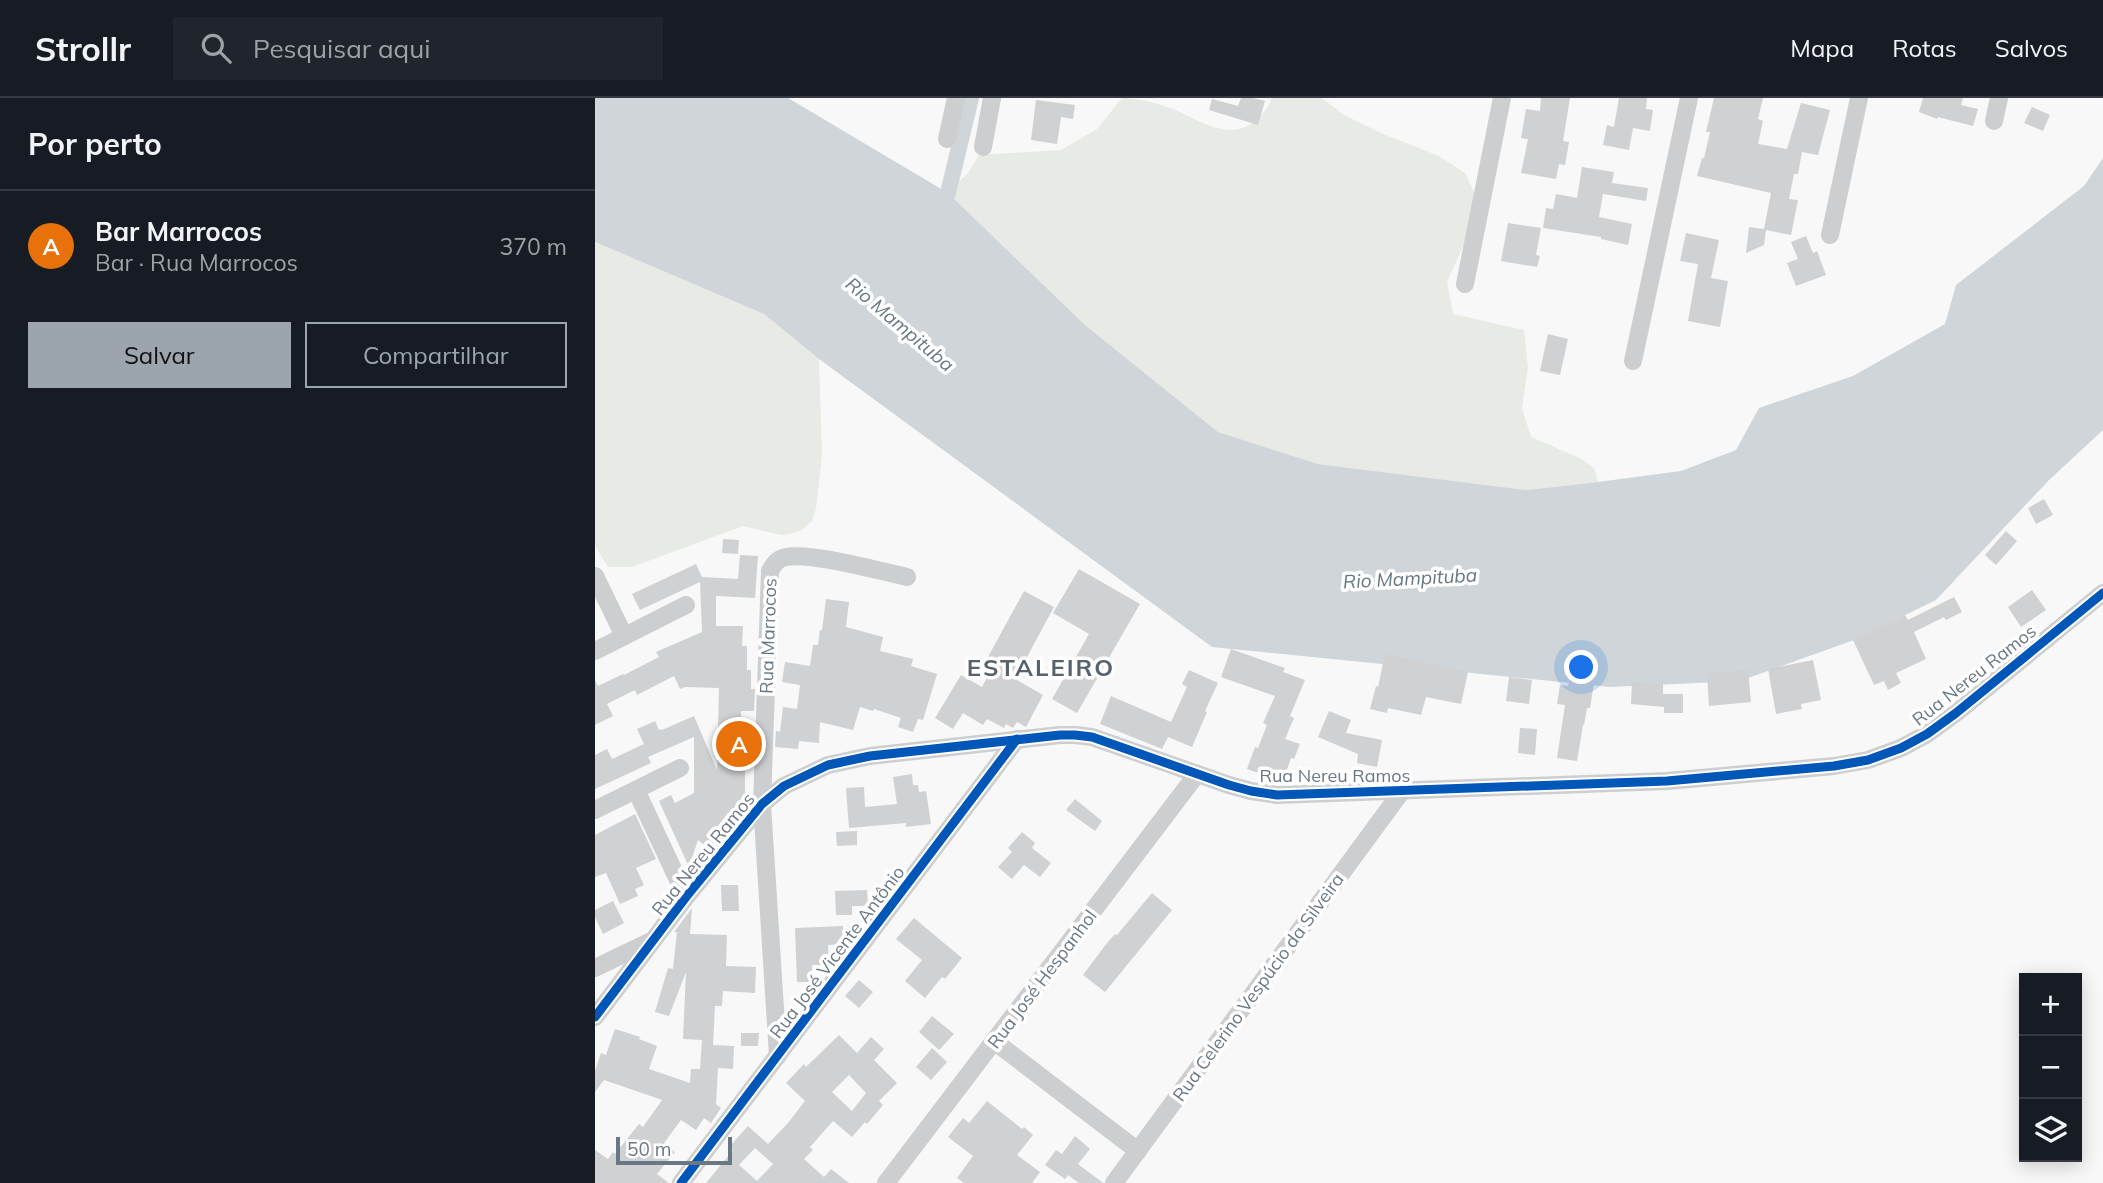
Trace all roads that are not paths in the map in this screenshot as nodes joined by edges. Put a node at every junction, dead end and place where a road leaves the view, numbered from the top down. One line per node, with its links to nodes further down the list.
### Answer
1 (956, 98): 8 (street)
2 (992, 98): 9 (street)
3 (1502, 98): 11 (street)
4 (1689, 98): 12 (street)
5 (1859, 98): 10 (street)
6 (1999, 98): 7 (street)
7 (1994, 121)
8 (947, 139)
9 (983, 146)
10 (1830, 235)
11 (1465, 284)
12 (1633, 361)
13 (595, 576): 17 (street)
14 (907, 577): 24 (street, Rua Marrocos)
15 (2103, 593): 23 (street, Rua Nereu Ramos)
16 (686, 605): 17 (street)
17 (624, 636): 18 (street)
18 (595, 650)
19 (1017, 739): 21 (street, Rua Nereu Ramos); 24 (street, Rua Nereu Ramos); 31 (street, Rua José Vicente Antônio)
20 (680, 768): 22 (street)
21 (1197, 774): 23 (street, Rua Nereu Ramos); 30 (street, Rua José Hespanhol)
22 (636, 790): 25 (street); 26 (street)
23 (1402, 791): 32 (street, Rua Celerino Vespúcio da Silveira)
24 (762, 804): 26 (street, Rua Nereu Ramos); 31 (street, Rua Marrocos)
25 (595, 810)
26 (687, 897): 27 (street, Rua Nereu Ramos)
27 (653, 940): 28 (street); 29 (street, Rua Nereu Ramos)
28 (595, 968)
29 (595, 1017)
30 (994, 1041): 32 (street); 34 (street, Rua José Hespanhol)
31 (778, 1056): 33 (street, Rua José Vicente Antônio)
32 (1138, 1151): 35 (street, Rua Celerino Vespúcio da Silveira)
33 (681, 1183)
34 (886, 1183)
35 (1114, 1183)

